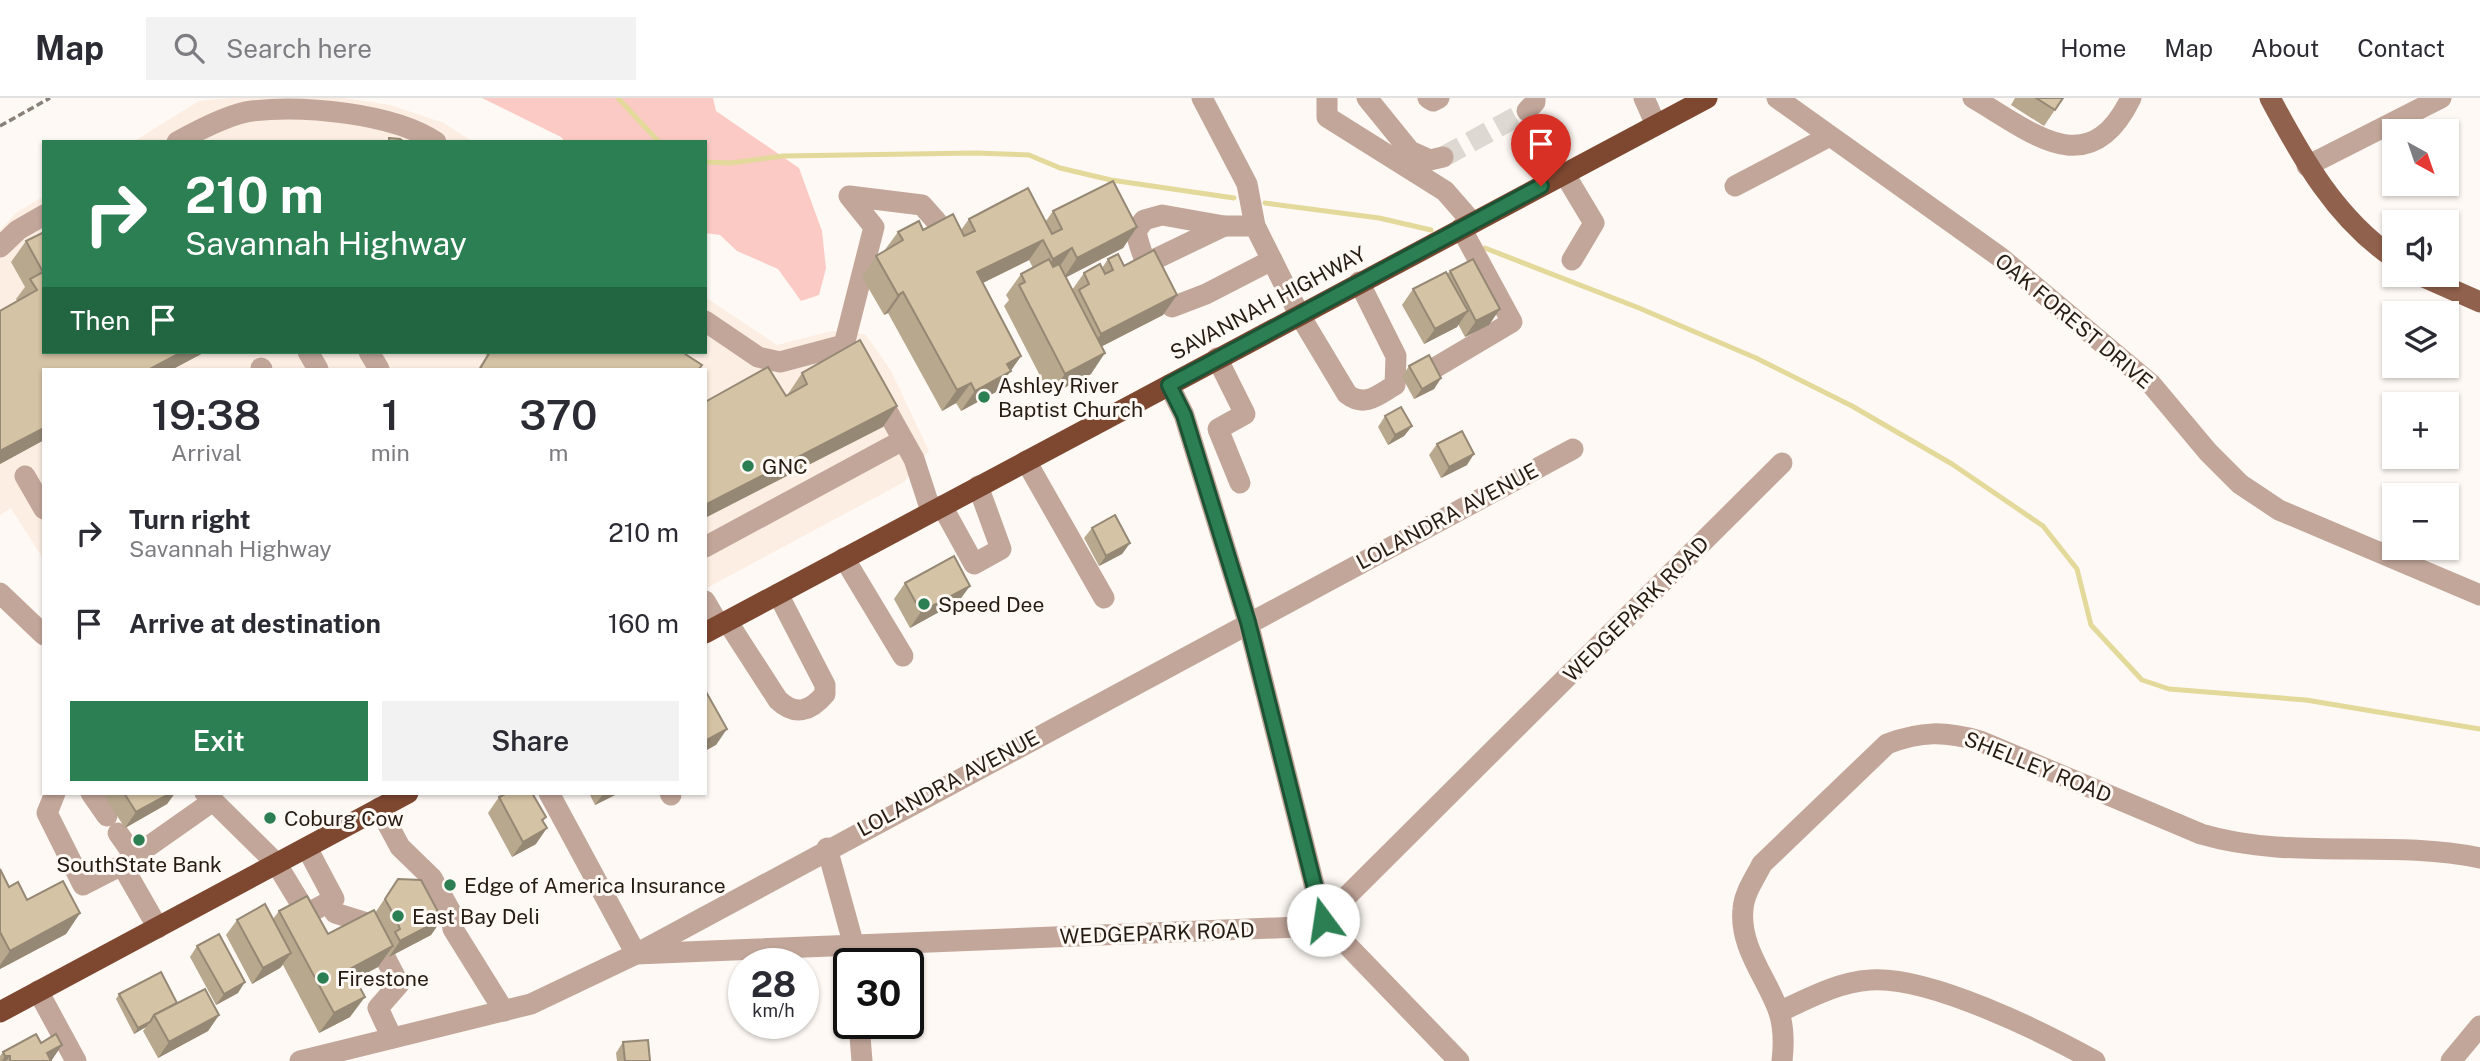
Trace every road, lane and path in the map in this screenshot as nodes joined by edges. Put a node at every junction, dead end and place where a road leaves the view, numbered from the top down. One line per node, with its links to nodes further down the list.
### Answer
1 (50, 98): 15 (path)
2 (1202, 98): 27 (street)
3 (1326, 98): 25 (street)
4 (1367, 98): 19 (street)
5 (1428, 98): 6 (street)
6 (1438, 98)
7 (1644, 98): 14 (street)
8 (1707, 98): 14 (highway, SAVANNAH HIGHWAY)
9 (1777, 98): 16 (street, OAK FOREST DRIVE)
10 (1973, 98): 11 (street)
11 (2130, 98)
12 (2270, 98): 20 (main road)
13 (2441, 98): 20 (street)
14 (1656, 125): 21 (highway, SAVANNAH HIGHWAY)
15 (0, 126)
16 (1828, 137): 22 (street); 55 (street, OAK FOREST DRIVE)
17 (182, 140): 18 (street)
18 (431, 140)
19 (1443, 157)
20 (2307, 166): 29 (main road)
21 (1564, 173): 25 (highway, SAVANNAH HIGHWAY); 31 (street)
22 (1735, 186)
23 (42, 216): 28 (street)
24 (937, 222): 38 (street)
25 (1466, 225): 33 (highway, SAVANNAH HIGHWAY); 40 (street)
26 (1224, 226): 27 (street); 32 (street); 32 (street)
27 (1255, 226): 30 (street)
28 (0, 247)
29 (2382, 250)
30 (1272, 260): 32 (street); 36 (street)
31 (1572, 260)
32 (1147, 263)
33 (1359, 282): 36 (highway, SAVANNAH HIGHWAY); 36 (street)
34 (2446, 287): 35 (main road)
35 (2480, 302)
36 (1299, 314): 39 (highway, SAVANNAH HIGHWAY)
37 (707, 322): 38 (street)
38 (844, 345): 42 (street)
39 (1217, 358): 41 (highway, SAVANNAH HIGHWAY); 47 (street)
40 (1433, 369)
41 (1169, 385): 44 (highway, SAVANNAH HIGHWAY); 58 (street)
42 (903, 440): 50 (street); 51 (street)
43 (1573, 449): 58 (street, LOLANDRA AVENUE)
44 (1026, 461): 48 (highway, SAVANNAH HIGHWAY); 56 (street)
45 (1782, 463): 74 (street, WEDGEPARK ROAD)
46 (25, 476): 49 (street)
47 (1240, 483)
48 (978, 486): 50 (highway, SAVANNAH HIGHWAY); 50 (street)
49 (42, 506)
50 (936, 509): 52 (highway, SAVANNAH HIGHWAY)
51 (707, 546)
52 (844, 558): 54 (highway, SAVANNAH HIGHWAY); 61 (street)
53 (0, 593): 60 (street)
54 (778, 594): 59 (highway, SAVANNAH HIGHWAY); 59 (street)
55 (2480, 595)
56 (1104, 598)
57 (707, 605): 59 (street)
58 (1248, 622): 69 (street, LOLANDRA AVENUE); 74 (street)
59 (717, 626)
60 (42, 633)
61 (904, 656)
62 (54, 795): 71 (street)
63 (92, 795): 71 (street)
64 (404, 795): 67 (highway)
65 (551, 795): 78 (street)
66 (209, 797): 71 (street); 72 (street)
67 (379, 808): 68 (highway); 81 (street)
68 (307, 848): 72 (highway); 73 (street)
69 (827, 848): 76 (street); 78 (street, LOLANDRA AVENUE)
70 (2480, 859): 83 (street, SHELLEY ROAD)
71 (129, 861): 75 (street)
72 (276, 863): 73 (street); 75 (highway)
73 (329, 902): 85 (street)
74 (1323, 920): 77 (street, WEDGEPARK ROAD); 90 (street)
75 (158, 928): 80 (highway)
76 (852, 948)
77 (924, 951)
78 (636, 954): 79 (street, WEDGEPARK ROAD); 81 (street, LOLANDRA AVENUE)
79 (833, 955)
80 (38, 991): 82 (highway); 87 (street)
81 (505, 1011): 85 (street, LOLANDRA AVENUE)
82 (0, 1012)
83 (1779, 1012): 91 (street, SHELLEY ROAD); 92 (street)
84 (2480, 1026): 93 (street)
85 (393, 1038): 88 (street, LOLANDRA AVENUE)
86 (860, 1039): 89 (street)
87 (76, 1061)
88 (300, 1061)
89 (862, 1061)
90 (1459, 1061)
91 (1782, 1061)
92 (2095, 1061)
93 (2451, 1061)

